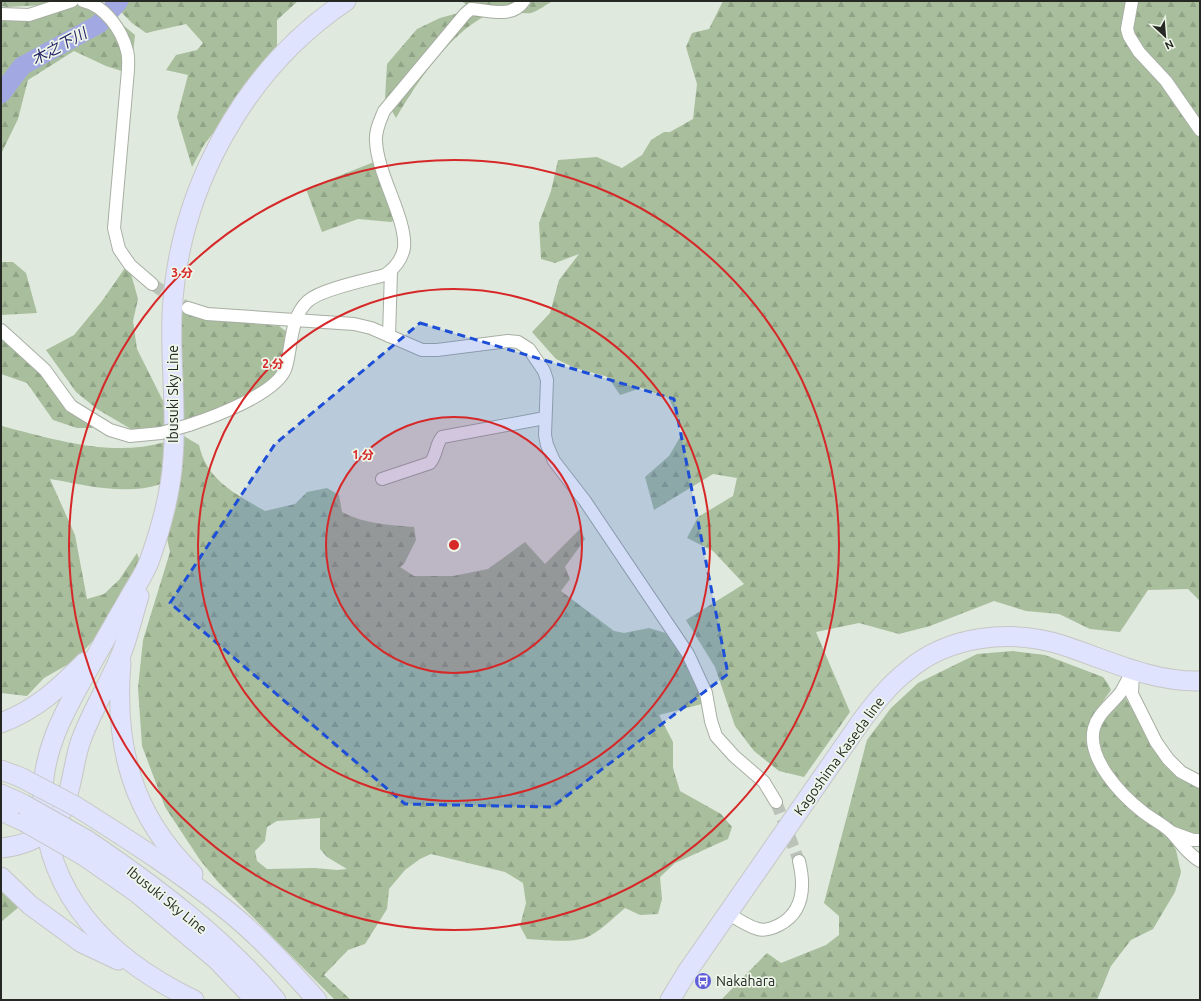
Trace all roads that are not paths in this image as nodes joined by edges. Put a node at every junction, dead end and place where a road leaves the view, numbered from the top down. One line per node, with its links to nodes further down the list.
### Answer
1 (72, 1): 6 (street)
2 (83, 1): 9 (street)
3 (346, 1): 16 (main road, Ibusuki Sky Line)
4 (524, 1): 8 (street)
5 (1132, 1): 7 (street)
6 (1, 14)
7 (1200, 130)
8 (391, 271): 11 (street); 13 (street)
9 (152, 284)
10 (188, 308): 11 (street)
11 (295, 320): 12 (street, bridge); 13 (street)
12 (1, 330)
13 (389, 336): 14 (street)
14 (545, 418): 15 (street); 25 (street)
15 (382, 479)
16 (149, 562): 17 (main road, Ibusuki Sky Line); 18 (main road)
17 (103, 643): 21 (main road); 28 (main road, Ibusuki Sky Line)
18 (122, 652): 28 (main road); 36 (main road)
19 (1133, 670): 20 (main road, Kagoshima Kaseda line); 23 (street); 29 (street); 37 (main road, Kagoshima Kaseda line)
20 (1200, 681)
21 (1, 723)
22 (1, 770): 36 (main road, bridge)
23 (1200, 782)
24 (1, 794): 27 (main road, Ibusuki Sky Line)
25 (776, 802)
26 (1, 811): 27 (main road, Ibusuki Sky Line)
27 (24, 813): 32 (main road, Ibusuki Sky Line, bridge)
28 (47, 831): 31 (main road); 38 (main road, Ibusuki Sky Line)
29 (1171, 832): 30 (street); 34 (street)
30 (1200, 840)
31 (1, 848)
32 (86, 848): 40 (main road, Ibusuki Sky Line); 41 (main road, Ibusuki Sky Line)
33 (799, 861): 37 (street)
34 (1200, 861)
35 (1, 877): 38 (main road)
36 (230, 913): 42 (main road)
37 (728, 913): 43 (main road, Kagoshima Kaseda line)
38 (141, 971): 39 (main road, Ibusuki Sky Line)
39 (186, 997)
40 (255, 1000)
41 (276, 1000)
42 (317, 1000)
43 (670, 1000)

